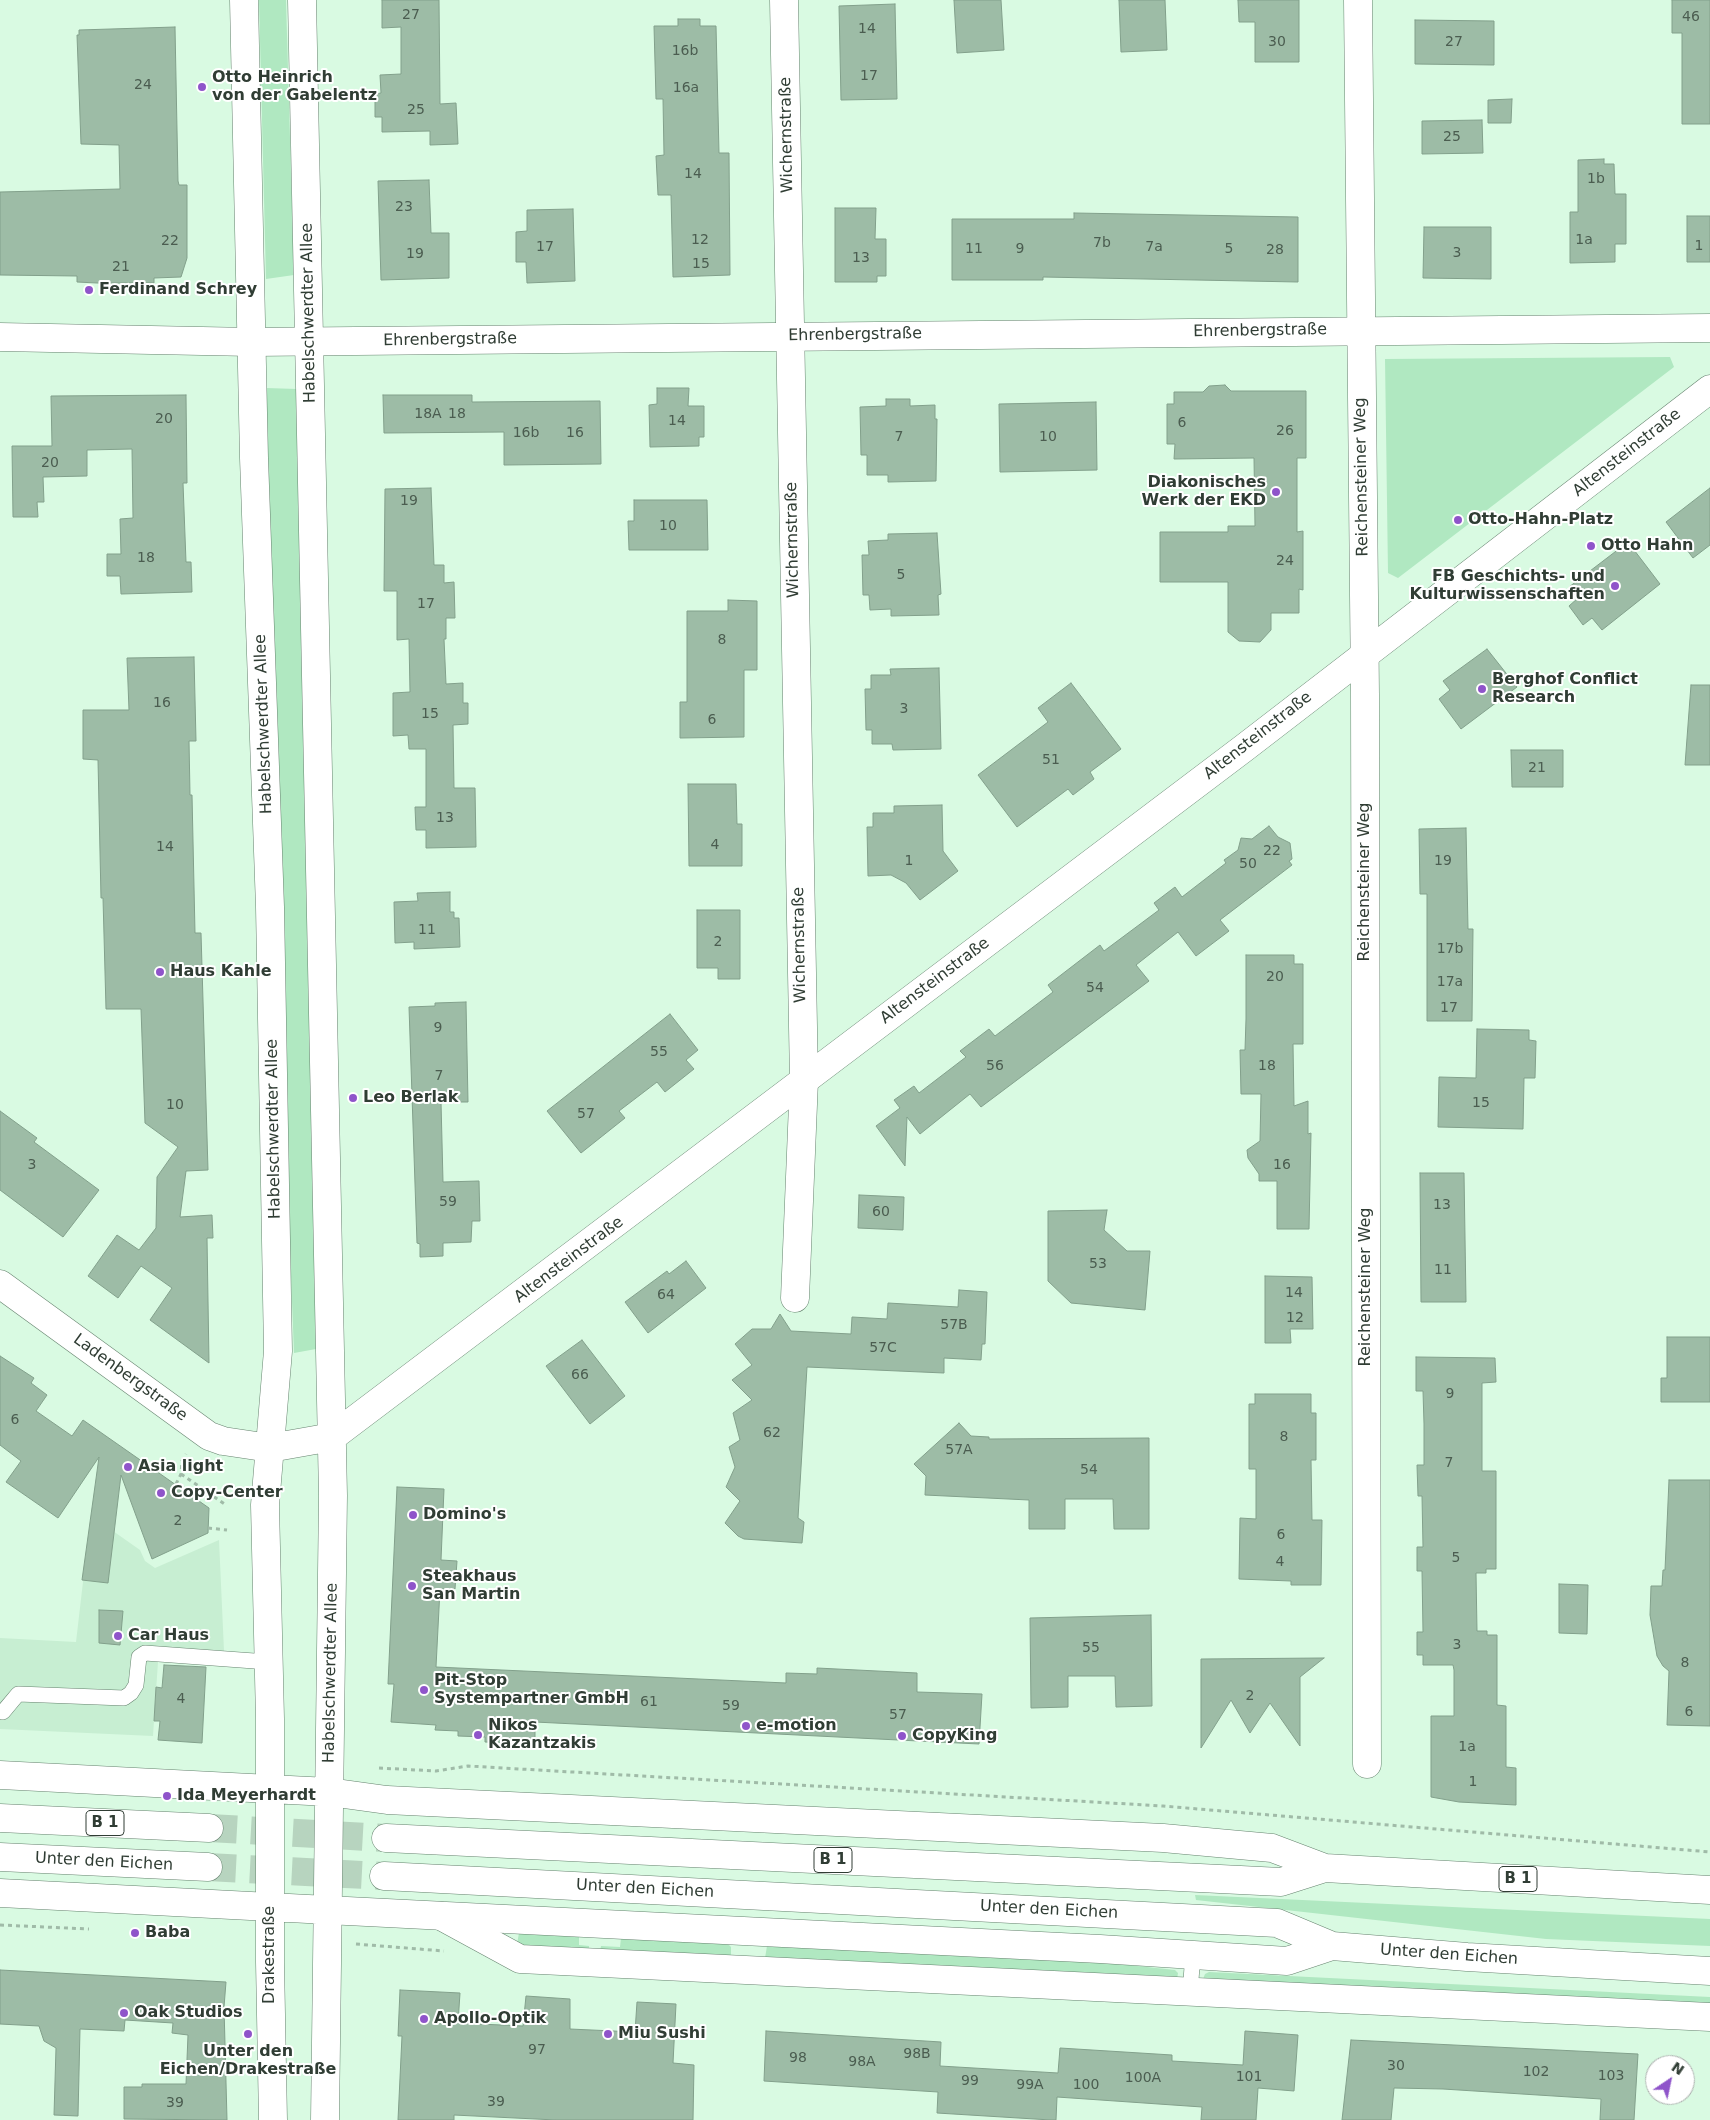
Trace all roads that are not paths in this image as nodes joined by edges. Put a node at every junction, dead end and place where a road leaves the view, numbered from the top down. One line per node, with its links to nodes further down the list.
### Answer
1 (244, 0): 10 (main road, Habelschwerdter Allee)
2 (302, 0): 9 (main road, Habelschwerdter Allee)
3 (784, 0): 7 (main road, Wichernstraße)
4 (1358, 0): 6 (main road, Reichensteiner Weg)
5 (1710, 328): 6 (main road, Ehrenbergstraße)
6 (1360, 332): 7 (main road, Ehrenbergstraße); 12 (main road, Reichensteiner Weg)
7 (790, 336): 9 (main road, Ehrenbergstraße); 13 (main road, Wichernstraße)
8 (0, 337): 10 (main road, Ehrenbergstraße)
9 (309, 341): 10 (main road, Ehrenbergstraße); 16 (main road, Habelschwerdter Allee)
10 (252, 342): 17 (main road, Habelschwerdter Allee)
11 (1710, 389): 12 (main road, Altensteinstraße)
12 (1365, 656): 13 (main road, Altensteinstraße); 20 (main road, Reichensteiner Weg)
13 (804, 1080): 15 (main road); 16 (main road, Altensteinstraße)
14 (0, 1284): 17 (main road, Ladenbergstraße)
15 (795, 1298)
16 (332, 1437): 17 (main road); 23 (main road, Habelschwerdter Allee)
17 (270, 1448): 18 (main road, Habelschwerdter Allee)
18 (268, 1662): 19 (lane); 22 (main road, Habelschwerdter Allee)
19 (3, 1712)
20 (1367, 1764)
21 (0, 1776): 22 (main road)
22 (270, 1789): 23 (main road); 33 (main road, Drakestraße)
23 (329, 1792): 29 (main road); 34 (main road, Habelschwerdter Allee)
24 (0, 1818): 25 (main road, B 1)
25 (209, 1828)
26 (386, 1838): 29 (main road, B 1)
27 (0, 1857): 28 (main road, Unter den Eichen)
28 (208, 1867)
29 (1326, 1868): 31 (main road, B 1)
30 (384, 1876): 36 (main road, Unter den Eichen)
31 (1710, 1890)
32 (0, 1893): 33 (main road)
33 (270, 1907): 34 (main road); 41 (main road, Drakestraße)
34 (327, 1910): 35 (main road); 42 (main road)
35 (441, 1916): 37 (main road); 39 (main road)
36 (1332, 1946): 37 (main road); 38 (main road, Unter den Eichen)
37 (1193, 1955): 39 (lane)
38 (1710, 1971)
39 (1190, 1992): 40 (main road)
40 (1710, 2017)
41 (273, 2120)
42 (325, 2120)

